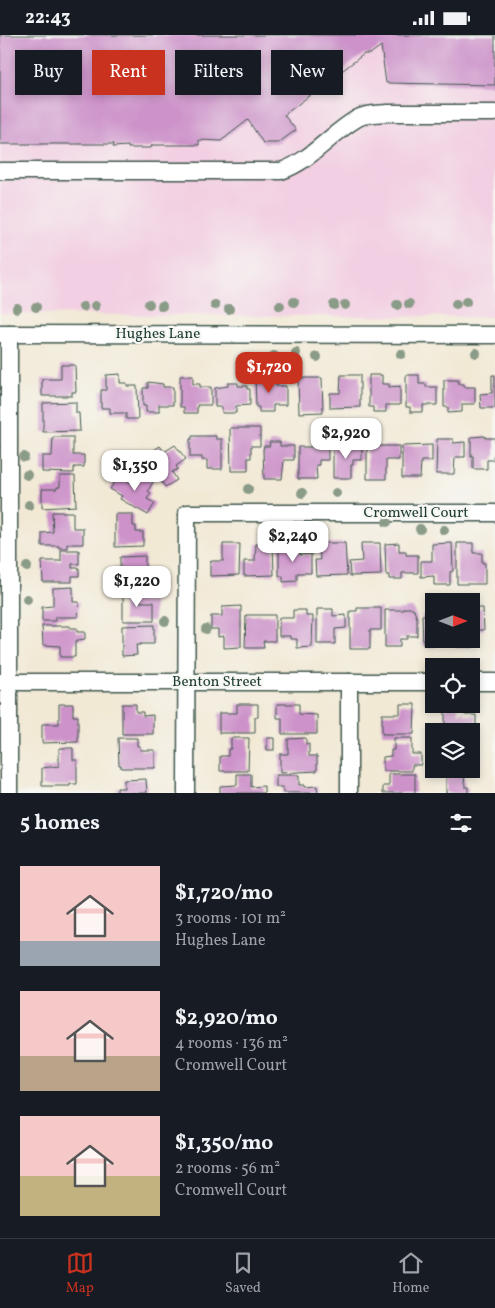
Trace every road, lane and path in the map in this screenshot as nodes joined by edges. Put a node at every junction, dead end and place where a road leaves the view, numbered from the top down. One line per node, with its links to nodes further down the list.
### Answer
1 (495, 113): 2 (street)
2 (0, 171)
3 (4, 334): 4 (street, Hughes Lane); 6 (street)
4 (495, 335)
5 (495, 513): 7 (street, Cromwell Court)
6 (4, 682): 7 (street, Benton Street); 12 (street)
7 (186, 682): 8 (street, Benton Street); 13 (street)
8 (349, 682): 9 (street, Benton Street); 14 (street)
9 (425, 682)
10 (480, 682): 11 (street)
11 (495, 682)
12 (9, 793)
13 (186, 793)
14 (349, 793)

